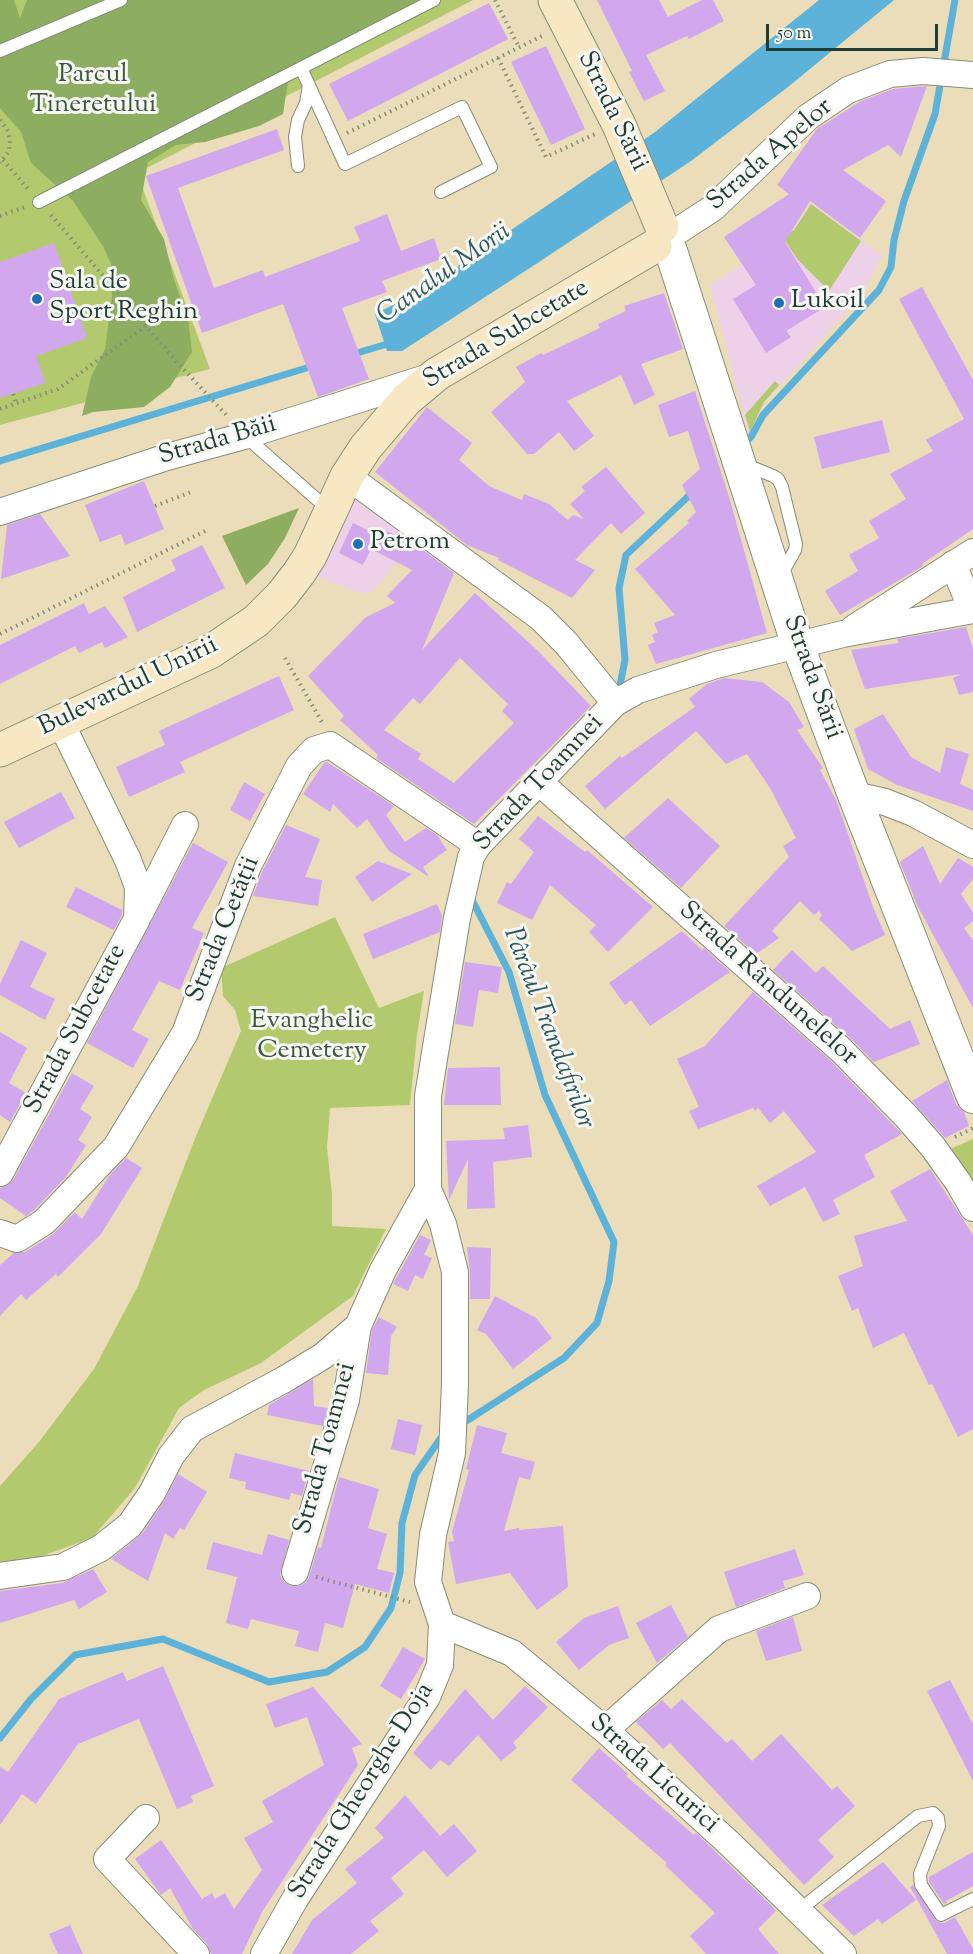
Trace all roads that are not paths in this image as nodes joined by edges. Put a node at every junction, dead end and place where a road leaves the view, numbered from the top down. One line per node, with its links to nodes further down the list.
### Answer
1 (121, 0): 4 (lane)
2 (434, 0): 5 (lane)
3 (555, 0): 11 (main road, Strada Sării)
4 (0, 51)
5 (301, 68): 7 (lane); 10 (lane)
6 (973, 75): 11 (street, Strada Apelor)
7 (309, 84): 8 (lane); 9 (lane)
8 (298, 166)
9 (441, 192)
10 (39, 202)
11 (664, 232): 12 (main road, Strada Subcetate); 21 (street, Strada Sării)
12 (437, 374): 13 (street, Strada Băii); 14 (main road, Strada Subcetate)
13 (239, 430): 15 (lane); 16 (street, Strada Băii)
14 (347, 476): 15 (main road, Strada Subcetate); 22 (street)
15 (330, 511): 19 (main road, Strada Subcetate)
16 (0, 512)
17 (963, 558): 18 (street); 20 (street)
18 (972, 610): 20 (street, Strada Toamnei)
19 (256, 621): 23 (main road, Bulevardul Unirii)
20 (843, 634): 21 (street, Strada Toamnei)
21 (798, 646): 22 (street, Strada Toamnei); 26 (street, Strada Sării)
22 (615, 703): 25 (street, Strada Toamnei)
23 (60, 721): 24 (main road, Bulevardul Unirii); 30 (street, Strada Subcetate)
24 (0, 750)
25 (546, 788): 28 (street, Strada Toamnei); 34 (street, Strada Rândunelelor)
26 (854, 795): 29 (street); 31 (street, Strada Sării)
27 (185, 825): 30 (street, Strada Subcetate)
28 (478, 845): 33 (street, Strada Toamnei); 35 (street, Strada Cetății)
29 (973, 845)
30 (137, 920): 32 (street, Strada Subcetate)
31 (973, 1097)
32 (0, 1173)
33 (428, 1189): 36 (street, Strada Toamnei); 40 (street)
34 (973, 1208)
35 (0, 1233)
36 (358, 1326): 37 (street, Strada Toamnei); 38 (street, Strada Toamnei)
37 (295, 1572)
38 (0, 1576)
39 (807, 1596): 41 (street)
40 (442, 1624): 41 (street, Strada Licurici); 46 (street, Strada Gheorghe Doja)
41 (605, 1730): 44 (street, Strada Licurici)
42 (146, 1818): 45 (street)
43 (973, 1899): 44 (lane)
44 (798, 1911): 47 (street, Strada Licurici)
45 (196, 1954)
46 (264, 1954)
47 (843, 1954)

